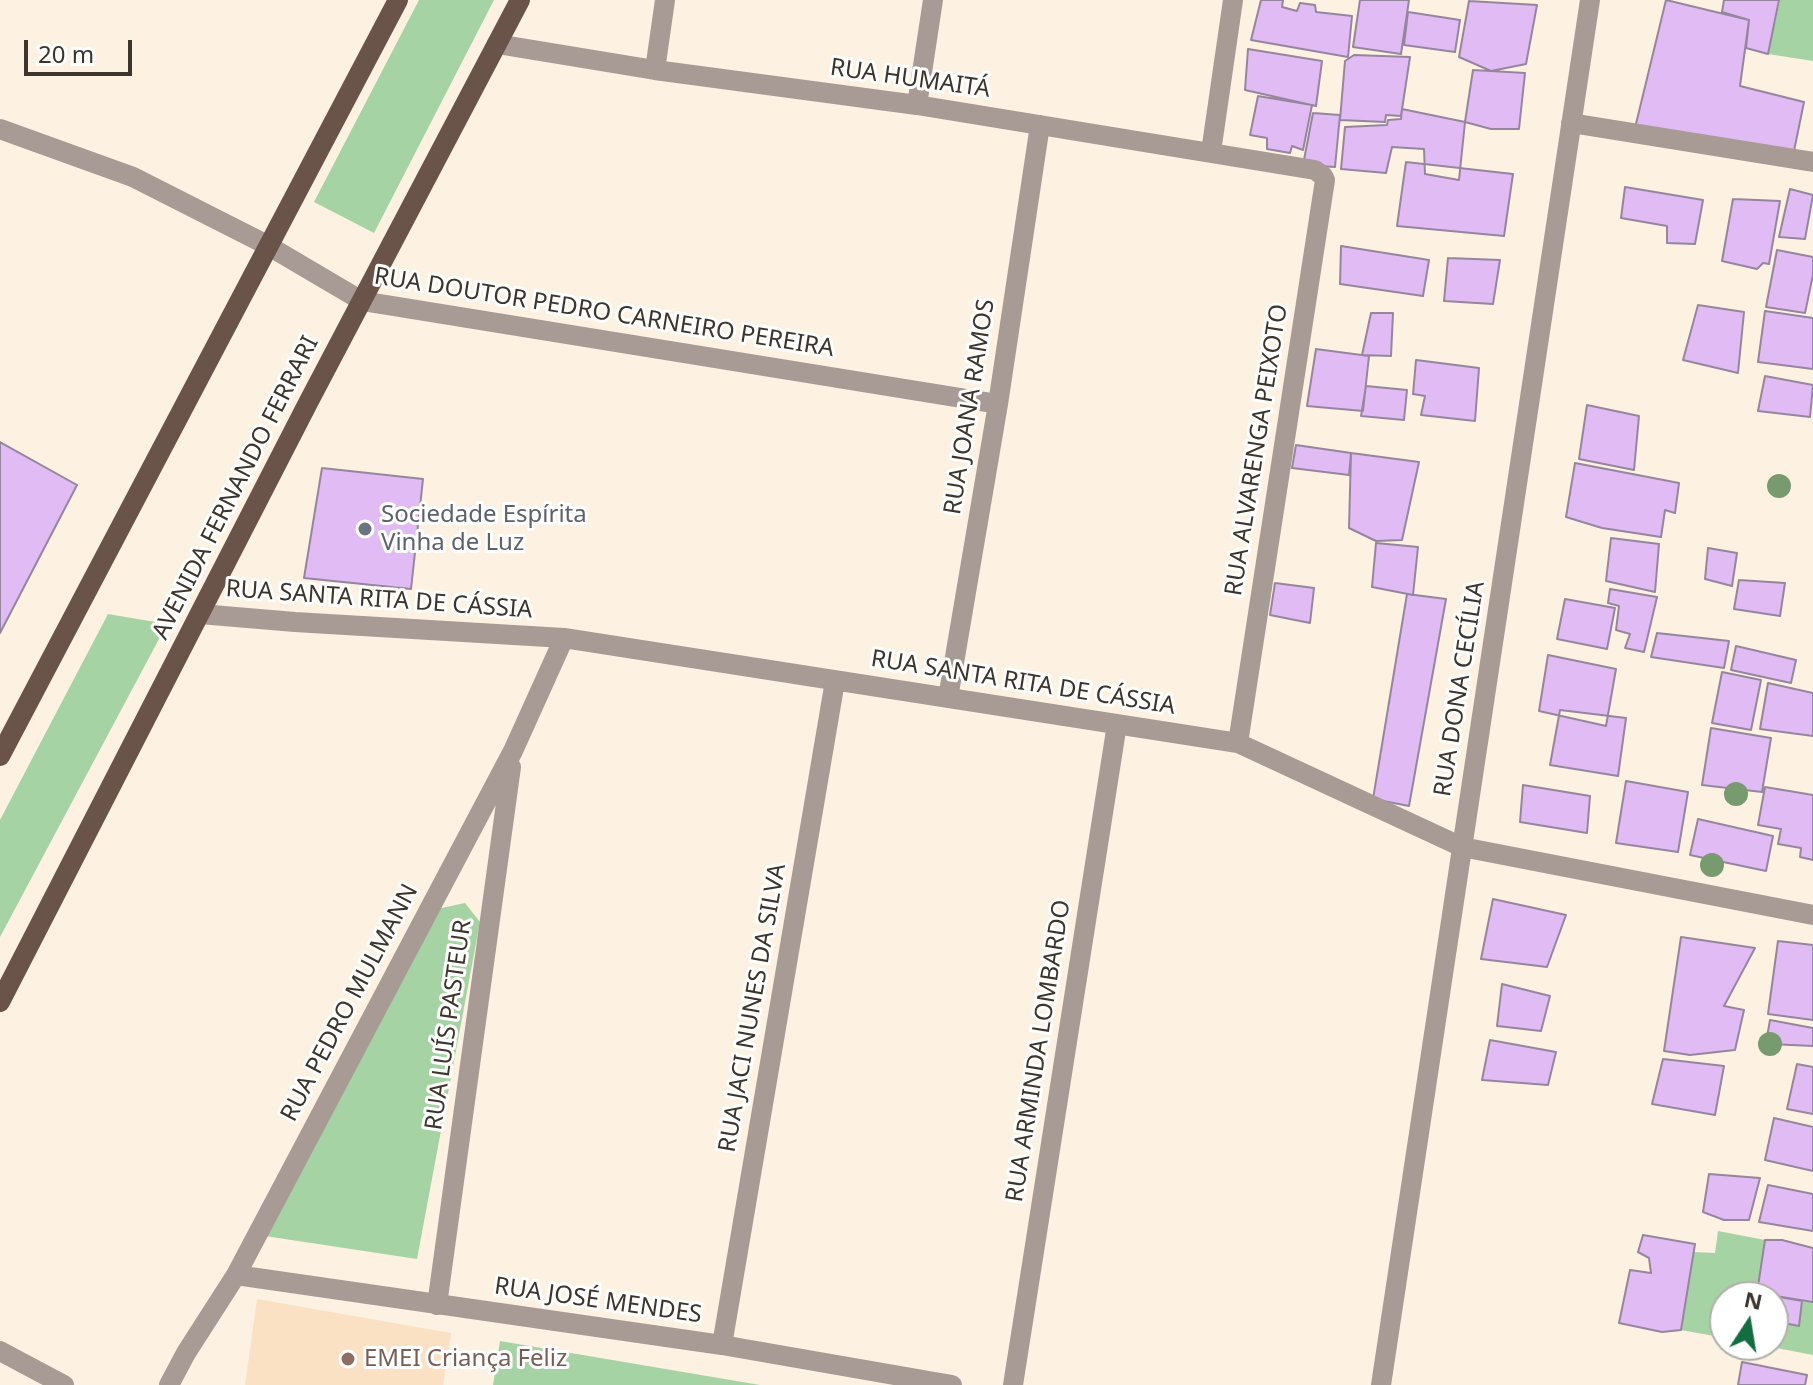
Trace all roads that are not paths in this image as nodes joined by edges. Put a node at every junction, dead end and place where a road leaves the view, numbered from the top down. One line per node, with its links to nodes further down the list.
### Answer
1 (398, 0): 16 (main road)
2 (520, 0): 7 (main road, AVENIDA FERNANDO FERRARI)
3 (665, 0): 8 (street)
4 (933, 0): 9 (street)
5 (1233, 0): 13 (street)
6 (1590, 0): 10 (street, RUA DONA CECÍLIA)
7 (497, 44): 8 (street, RUA HUMAITÁ); 17 (main road, AVENIDA FERNANDO FERRARI)
8 (655, 70): 9 (street, RUA HUMAITÁ)
9 (917, 105): 11 (street, RUA HUMAITÁ)
10 (1571, 123): 14 (street); 27 (street, RUA DONA CECÍLIA)
11 (1040, 125): 13 (street, RUA HUMAITÁ); 18 (street, RUA JOANA RAMOS)
12 (0, 129): 16 (street, RUA DOUTOR PEDRO CARNEIRO PEREIRA)
13 (1211, 152): 15 (street, RUA HUMAITÁ)
14 (1813, 162)
15 (1315, 170): 24 (street, RUA ALVARENGA PEIXOTO)
16 (267, 245): 17 (street, RUA DOUTOR PEDRO CARNEIRO PEREIRA); 26 (main road)
17 (362, 301): 18 (street, RUA DOUTOR PEDRO CARNEIRO PEREIRA); 19 (main road, AVENIDA FERNANDO FERRARI)
18 (998, 404): 22 (street, RUA JOANA RAMOS)
19 (200, 614): 20 (street, RUA SANTA RITA DE CÁSSIA); 29 (main road, AVENIDA FERNANDO FERRARI)
20 (564, 638): 21 (street, RUA SANTA RITA DE CÁSSIA); 25 (street, RUA PEDRO MULMANN)
21 (835, 681): 22 (street, RUA SANTA RITA DE CÁSSIA); 32 (street, RUA JACI NUNES DA SILVA)
22 (948, 698): 23 (street, RUA SANTA RITA DE CÁSSIA)
23 (1117, 724): 24 (street, RUA SANTA RITA DE CÁSSIA); 37 (street, RUA ARMINDA LOMBARDO)
24 (1238, 743): 27 (street, RUA SANTA RITA DE CÁSSIA)
25 (513, 751): 30 (street, RUA PEDRO MULMANN); 31 (street, RUA LUÍS PASTEUR)
26 (0, 756)
27 (1462, 847): 28 (street, RUA SANTA RITA DE CÁSSIA); 38 (street, RUA DONA CECÍLIA)
28 (1813, 915)
29 (0, 1002)
30 (236, 1275): 31 (street, RUA JOSÉ MENDES); 35 (street, RUA PEDRO MULMANN)
31 (437, 1305): 32 (street, RUA JOSÉ MENDES)
32 (722, 1345): 36 (street, RUA JOSÉ MENDES)
33 (0, 1351): 34 (street)
34 (64, 1385)
35 (169, 1385)
36 (952, 1385)
37 (1013, 1385)
38 (1381, 1385)

